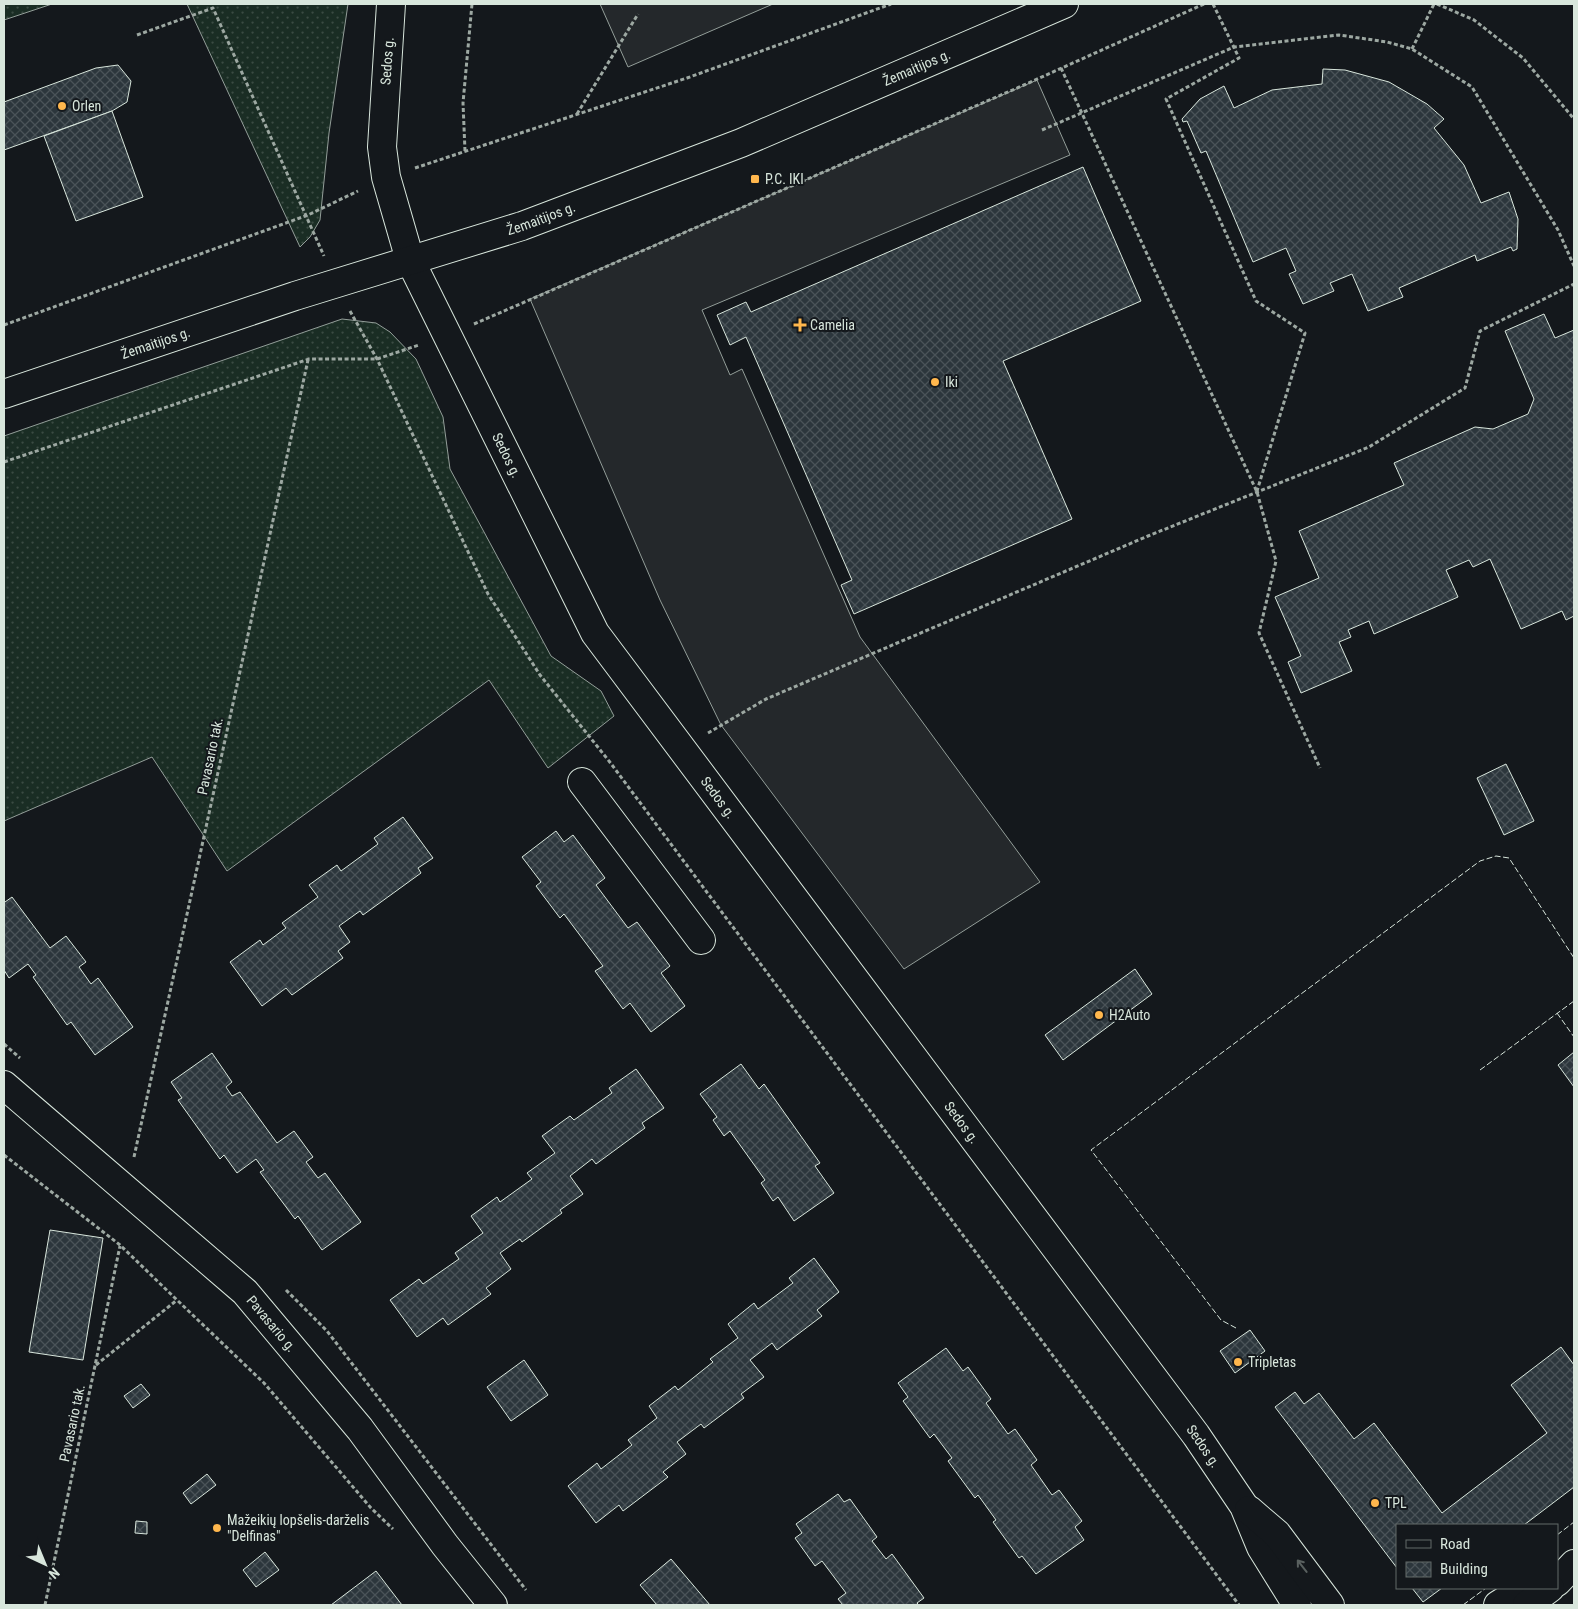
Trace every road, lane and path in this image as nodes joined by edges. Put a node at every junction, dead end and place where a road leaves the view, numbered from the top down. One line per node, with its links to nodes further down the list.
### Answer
1 (391, 4): 18 (street, Sedos g.)
2 (472, 4): 17 (path)
3 (891, 4): 14 (path)
4 (1064, 4): 20 (street, Žemaitijos g.)
5 (1204, 4): 12 (path)
6 (1213, 4): 10 (path)
7 (1435, 4): 11 (path); 15 (path)
8 (638, 14): 14 (path)
9 (137, 35): 19 (path)
10 (1234, 47): 11 (path); 13 (path); 30 (path)
11 (1412, 49): 21 (path)
12 (1062, 68): 13 (path); 25 (path)
13 (1082, 112): 16 (path); 30 (path)
14 (576, 114): 17 (path)
15 (1574, 119)
16 (1042, 130)
17 (465, 151): 18 (path)
18 (386, 177): 19 (path); 20 (street, Sedos g.)
19 (308, 215): 22 (path); 24 (path)
20 (410, 260): 22 (street, Žemaitijos g.); 25 (street, Sedos g.)
21 (1574, 266)
22 (335, 283): 27 (path); 28 (street, Žemaitijos g.)
23 (1574, 284): 30 (path)
24 (4, 325)
25 (447, 336): 27 (path); 31 (street, Sedos g.)
26 (309, 359): 27 (path); 29 (path); 37 (path, Pavasario tak.)
27 (377, 359): 51 (path)
28 (4, 394)
29 (4, 462)
30 (1257, 492): 31 (path); 32 (path)
31 (682, 748): 41 (street, Sedos g.)
32 (1320, 768)
33 (582, 782): 34 (street)
34 (700, 940)
35 (4, 1085): 50 (street, Pavasario g.)
36 (4, 1155): 38 (path)
37 (134, 1157)
38 (120, 1246): 39 (path); 40 (path, Pavasario tak.)
39 (176, 1300): 40 (path); 42 (path)
40 (95, 1366): 49 (path, Pavasario tak.)
41 (1244, 1506): 52 (street, Sedos g.); 53 (street, Sedos g., one-way to 41)
42 (399, 1534)
43 (1574, 1558): 45 (street)
44 (1574, 1564): 46 (street)
45 (1558, 1567)
46 (1558, 1581)
47 (1523, 1589): 54 (street)
48 (1549, 1589): 55 (street)
49 (45, 1605)
50 (493, 1605)
51 (1239, 1605)
52 (1297, 1605)
53 (1330, 1605)
54 (1498, 1605)
55 (1527, 1605)

